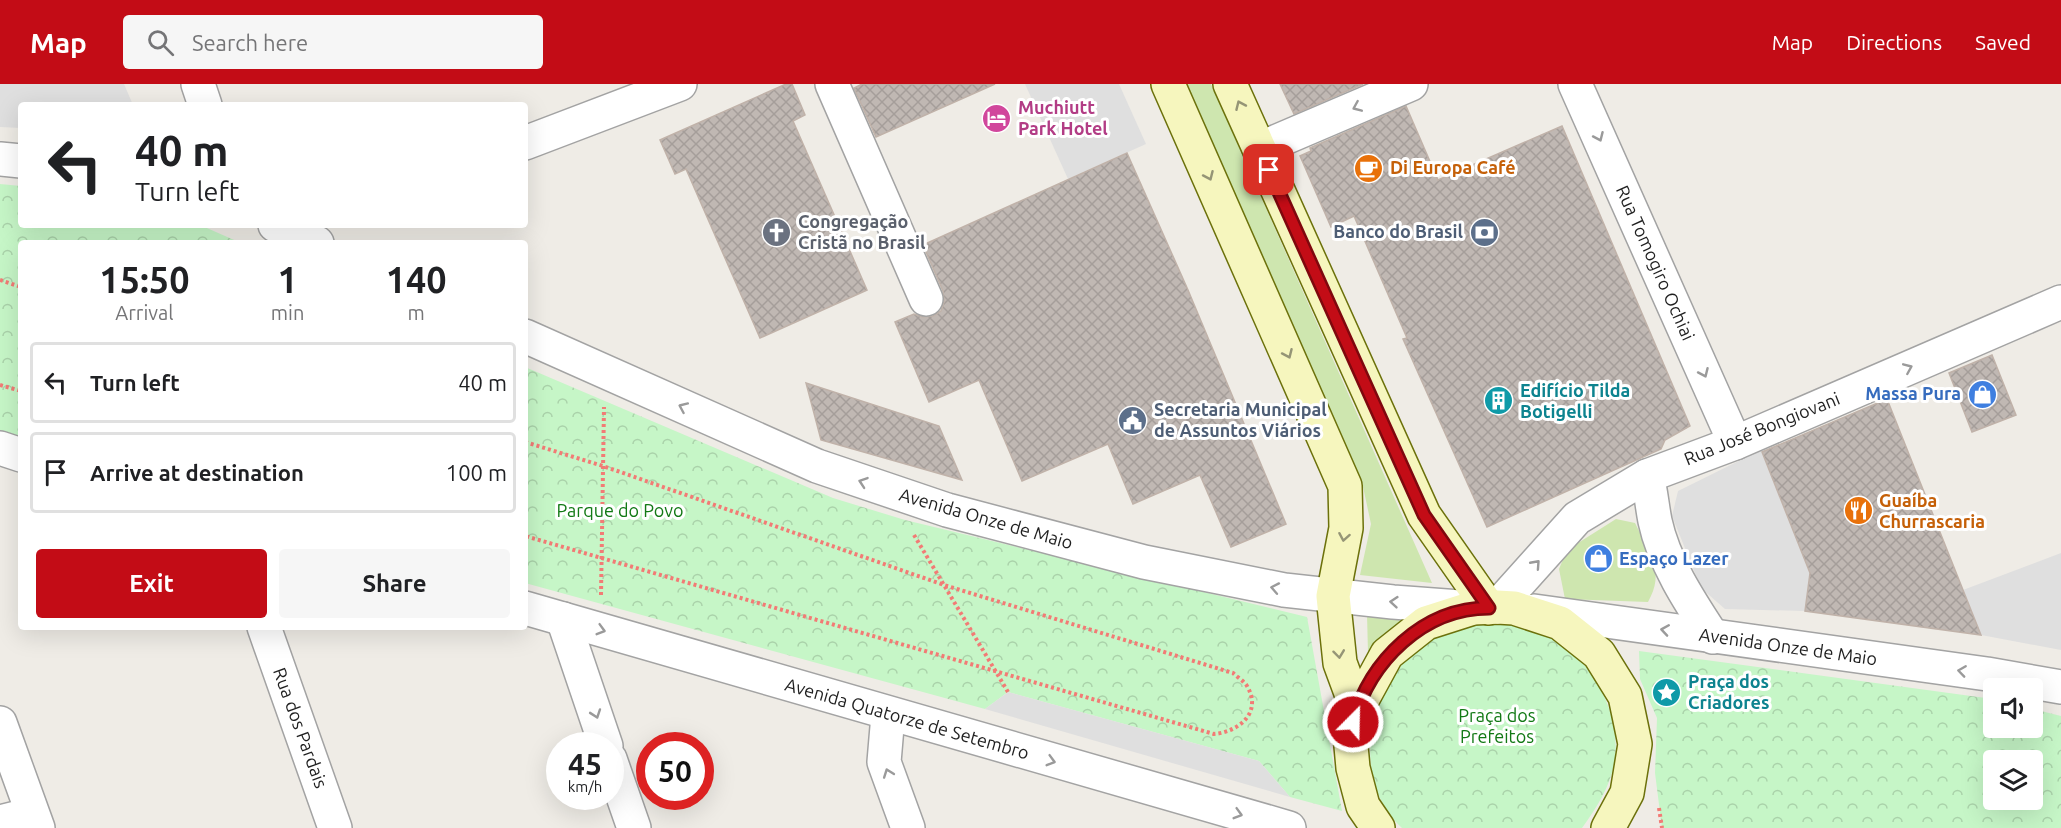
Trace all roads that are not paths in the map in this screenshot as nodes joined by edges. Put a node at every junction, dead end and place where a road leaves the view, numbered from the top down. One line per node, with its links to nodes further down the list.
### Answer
1 (198, 84): 8 (street)
2 (680, 84): 9 (street)
3 (832, 84): 13 (street)
4 (1168, 84): 20 (main road, one-way to 20)
5 (1230, 84): 10 (main road, one-way to 5)
6 (1411, 84): 10 (street, one-way to 10)
7 (1575, 84): 16 (street, Rua Tomogiro Ochiai, one-way to 16)
8 (204, 102)
9 (528, 142)
10 (1259, 149): 21 (main road)
11 (0, 159): 12 (street)
12 (18, 161)
13 (926, 299)
14 (2061, 302): 16 (street, Rua José Bongiovani, one-way to 14)
15 (528, 337): 20 (street, Avenida Onze de Maio, one-way to 15)
16 (1735, 443): 19 (street, Rua José Bongiovani)
17 (0, 448): 18 (street)
18 (18, 453)
19 (1647, 476): 21 (street, Rua José Bongiovani, one-way to 19); 25 (street)
20 (1333, 596): 21 (street, Avenida Onze de Maio, one-way to 20); 27 (main road, one-way to 27)
21 (1493, 608): 25 (street, Avenida Onze de Maio, one-way to 21); 27 (main road); 31 (main road)
22 (528, 609): 23 (street, Avenida Quatorze de Setembro)
23 (563, 619): 28 (street, Avenida Quatorze de Setembro, one-way to 28); 30 (street, one-way to 30)
24 (265, 630): 35 (street, Rua dos Pardais)
25 (1713, 637): 26 (street, Avenida Onze de Maio, one-way to 25)
26 (2061, 687)
27 (1357, 709): 39 (main road)
28 (888, 715): 37 (street, one-way to 28); 38 (street, Avenida Quatorze de Setembro, one-way to 38)
29 (0, 723): 33 (street)
30 (601, 732)
31 (1627, 794): 40 (main road); 41 (main road)
32 (624, 799): 36 (street)
33 (35, 821): 34 (street)
34 (0, 822)
35 (335, 828)
36 (634, 828)
37 (908, 828)
38 (1289, 828)
39 (1377, 828)
40 (1608, 828)
41 (1630, 828)

